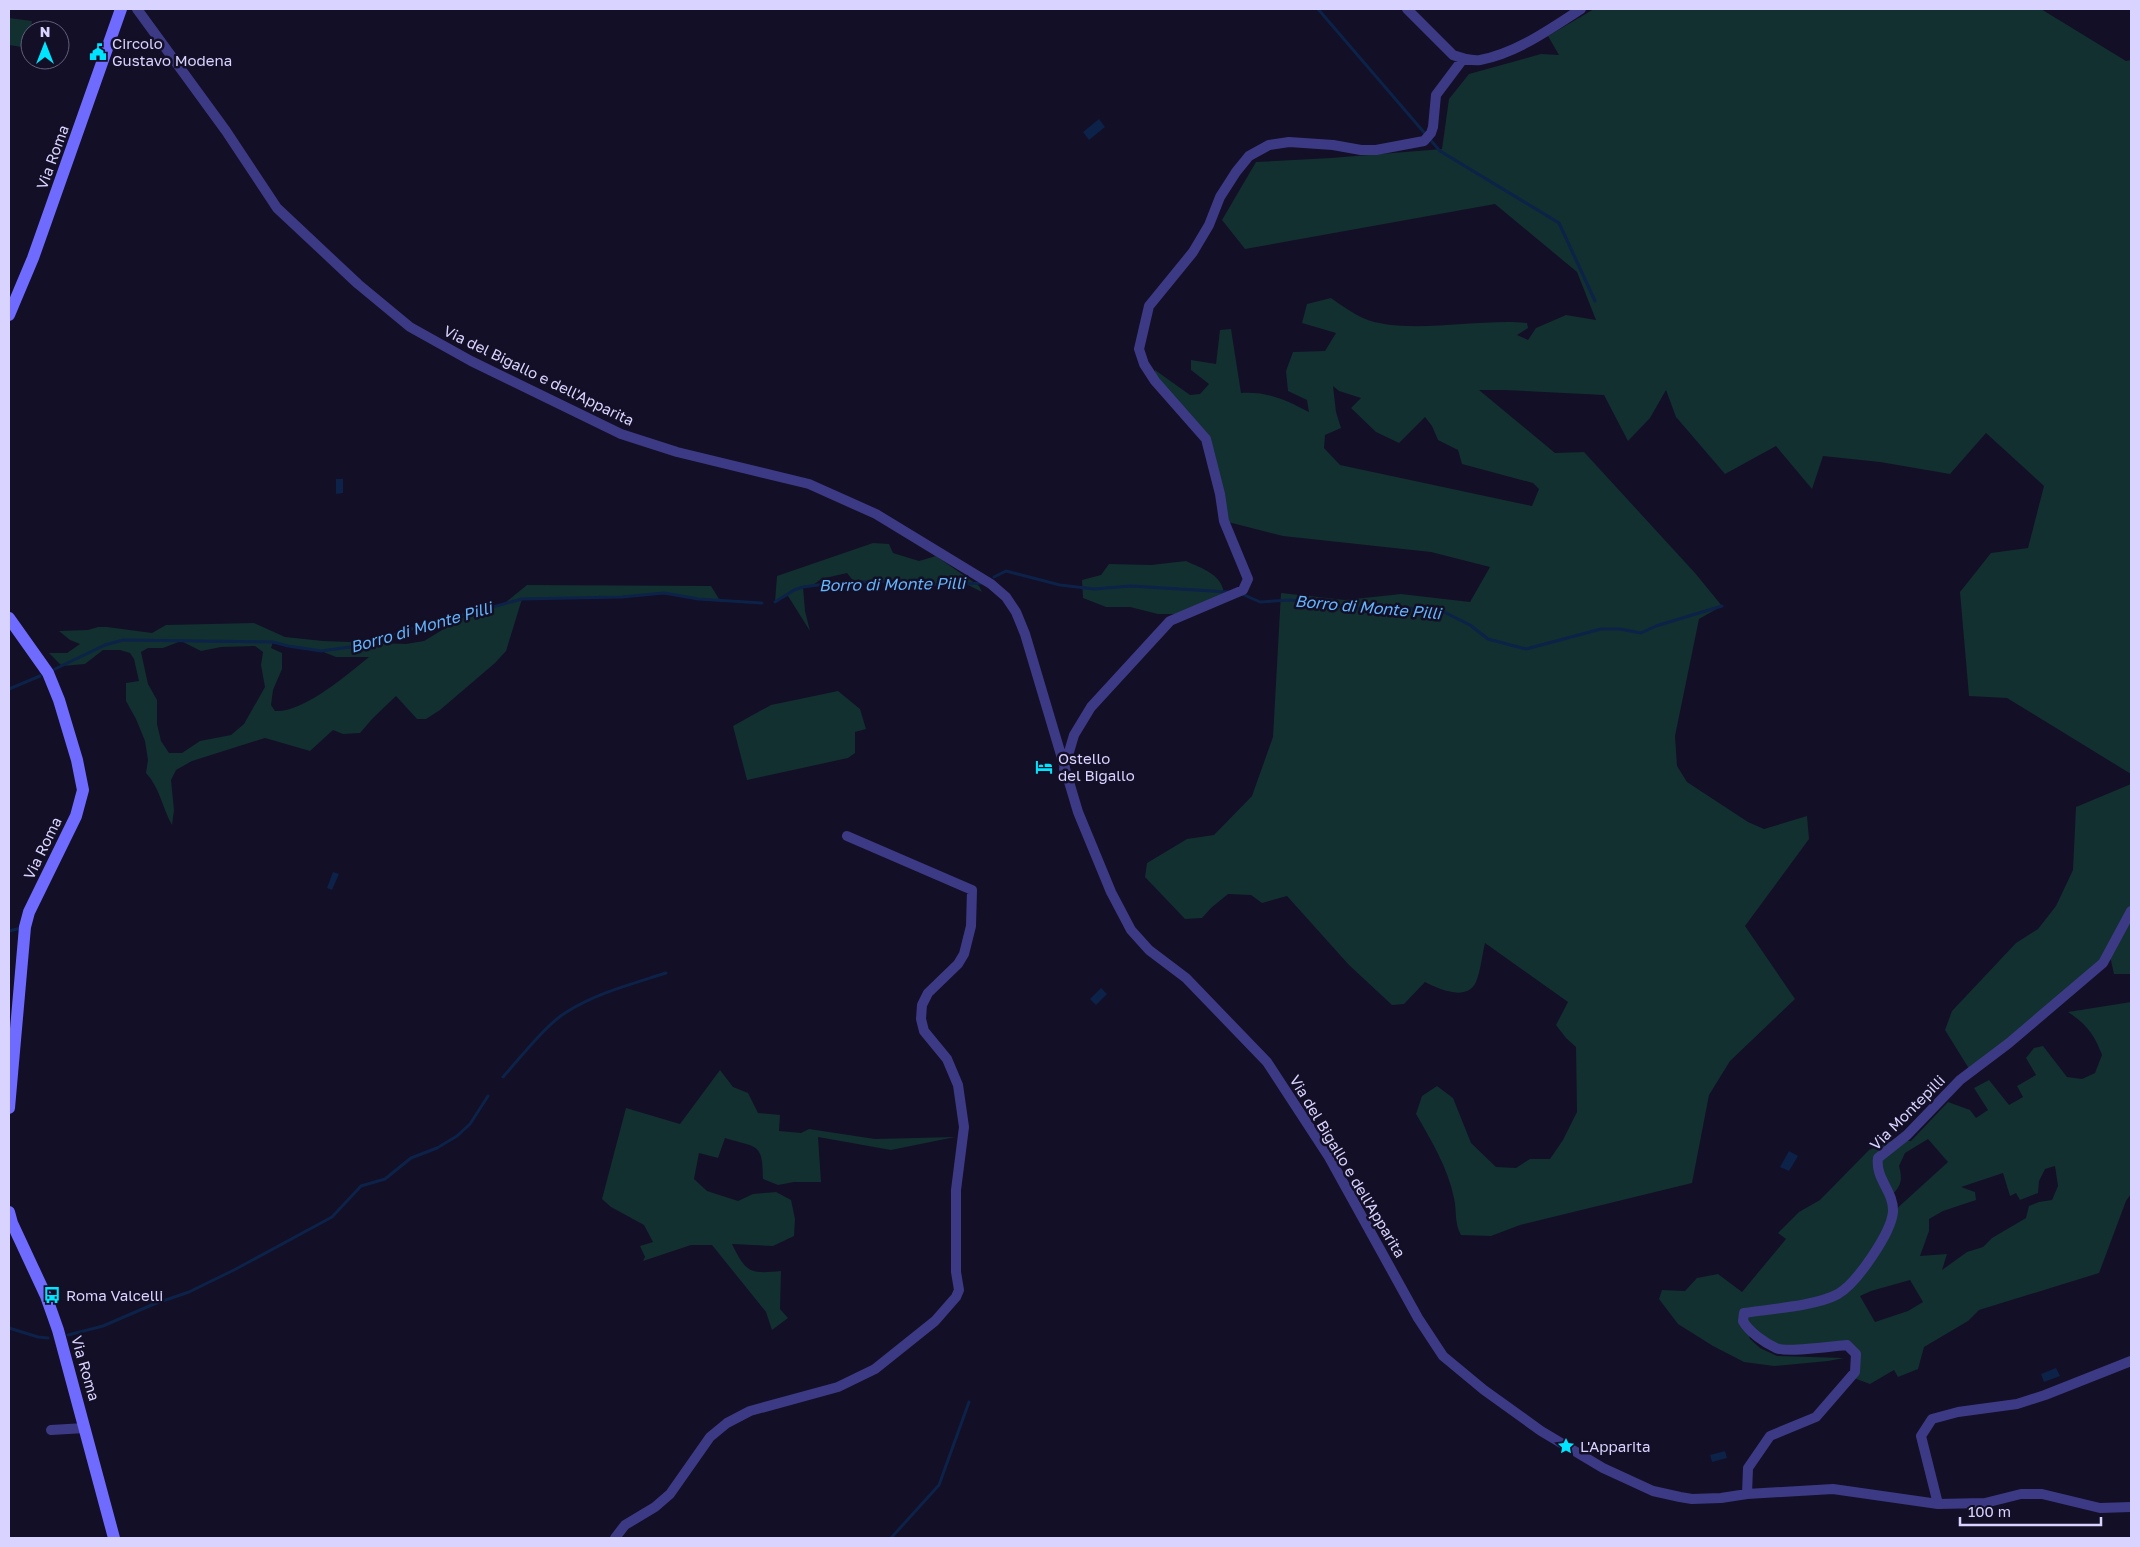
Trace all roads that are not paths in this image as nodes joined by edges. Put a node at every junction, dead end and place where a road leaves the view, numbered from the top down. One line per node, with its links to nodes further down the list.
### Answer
1 (121, 9): 7 (main road, Via Roma)
2 (126, 9): 5 (street, Via del Bigallo e dell'Apparita)
3 (1407, 9): 6 (street)
4 (1581, 9): 6 (street)
5 (138, 10): 9 (street, Via del Bigallo e dell'Apparita)
6 (1463, 59): 9 (street)
7 (9, 315)
8 (9, 618): 12 (main road, Via Roma)
9 (1064, 769): 17 (street, Via del Bigallo e dell'Apparita)
10 (847, 836): 21 (street)
11 (2131, 911): 17 (street, Via Montepilli)
12 (9, 1108)
13 (9, 1212): 15 (main road, Via Roma)
14 (2131, 1361): 18 (street)
15 (85, 1428): 16 (street); 20 (main road, Via Roma)
16 (51, 1430)
17 (1747, 1494): 18 (street, Via del Bigallo e dell'Apparita)
18 (1938, 1504): 19 (street, Via del Bigallo e dell'Apparita)
19 (2131, 1507)
20 (114, 1538)
21 (615, 1538)

